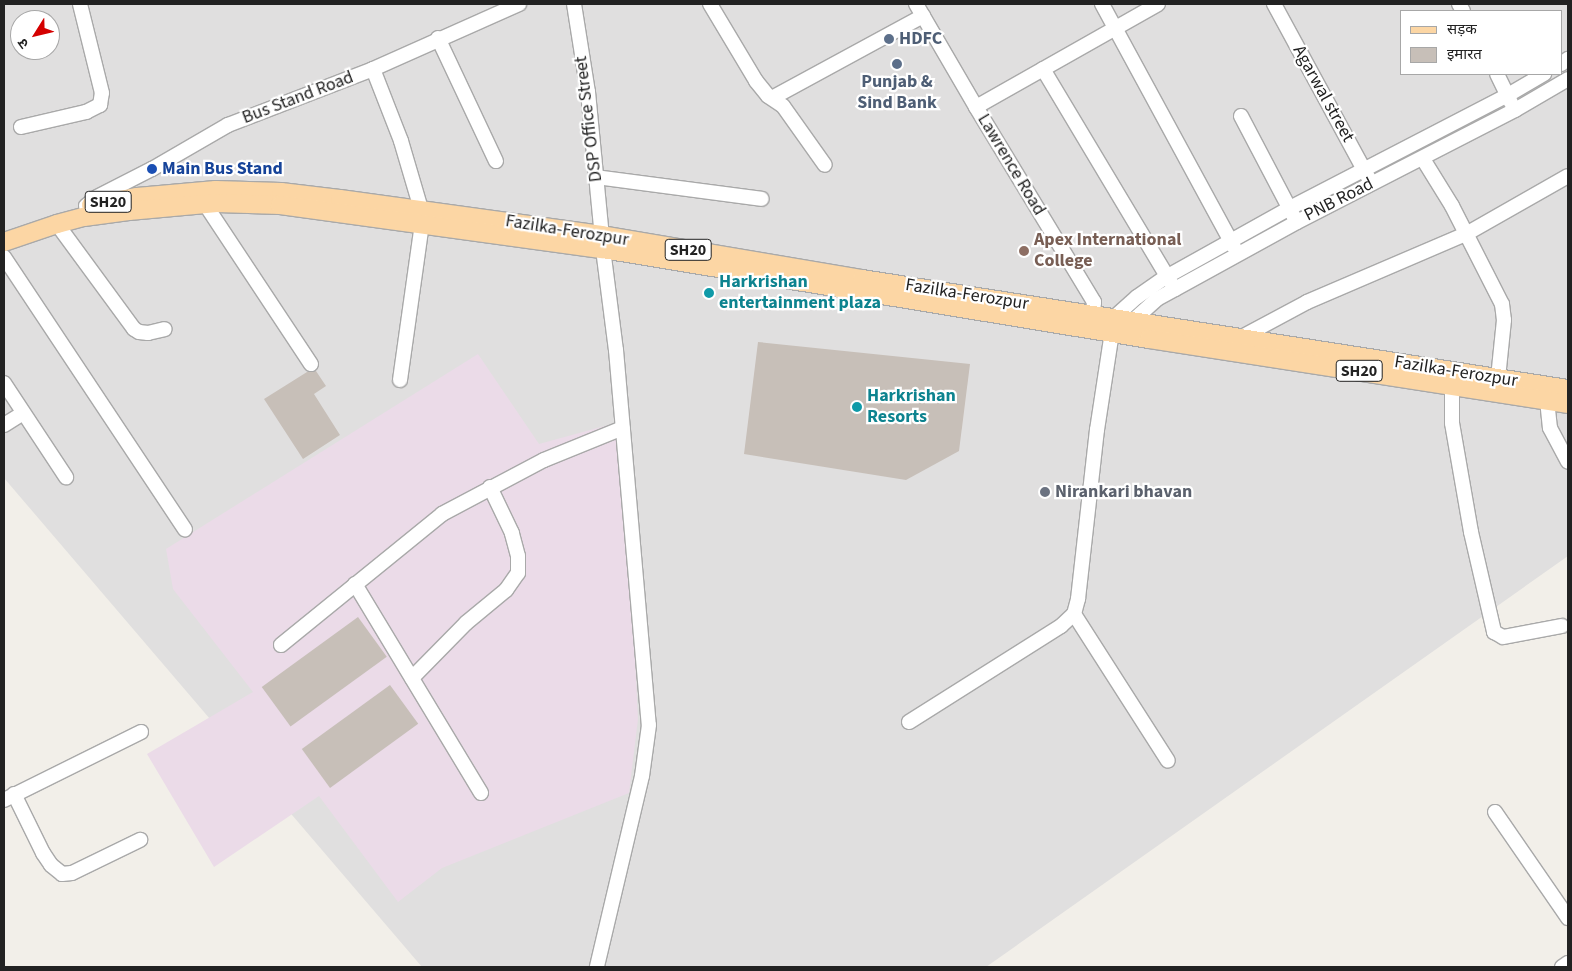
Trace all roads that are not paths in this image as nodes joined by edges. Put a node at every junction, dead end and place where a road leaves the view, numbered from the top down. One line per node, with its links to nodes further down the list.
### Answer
1 (80, 4): 21 (street)
2 (519, 4): 10 (street, Bus Stand Road)
3 (574, 4): 26 (street, DSP Office Street)
4 (710, 4): 17 (street)
5 (1102, 4): 9 (street)
6 (1158, 4): 9 (street)
7 (1274, 4): 25 (street, Agarwal street)
8 (919, 10): 17 (street); 18 (street, Lawrence Road)
9 (1116, 28): 12 (street); 38 (street)
10 (438, 38): 11 (street, Bus Stand Road); 23 (street)
11 (373, 69): 31 (street, Bus Stand Road); 33 (street)
12 (1043, 69): 18 (street); 43 (street)
13 (1498, 75): 16 (street)
14 (1542, 75): 16 (street, PNB Road)
15 (1568, 79): 19 (street, PNB Road)
16 (1508, 96): 19 (street); 25 (street, PNB Road)
17 (772, 98): 24 (street)
18 (976, 107): 46 (street, Lawrence Road)
19 (1515, 110): 22 (street, PNB Road)
20 (1241, 116): 32 (street)
21 (21, 127)
22 (1423, 159): 28 (street, PNB Road); 37 (street)
23 (496, 161)
24 (824, 165)
25 (1365, 171): 28 (street, Agarwal street); 32 (street, PNB Road)
26 (596, 176): 30 (street); 40 (street, DSP Office Street)
27 (1568, 176): 37 (street)
28 (1372, 184): 34 (street, PNB Road)
29 (213, 199): 31 (main road, SH20); 33 (main road, Fazilka-Ferozpur / SH20); 35 (main road, SH20); 49 (street)
30 (762, 200)
31 (84, 207): 36 (main road, SH20)
32 (1288, 210): 34 (street); 38 (street, PNB Road)
33 (422, 216): 40 (main road, Fazilka-Ferozpur / SH20); 51 (street)
34 (1297, 222): 41 (street, PNB Road)
35 (57, 224): 39 (main road, SH20); 47 (street)
36 (4, 230)
37 (1466, 234): 48 (street); 50 (street)
38 (1230, 240): 41 (street); 43 (street, PNB Road)
39 (4, 242)
40 (602, 242): 46 (main road, Fazilka-Ferozpur / SH20); 59 (street, DSP Office Street)
41 (1238, 254): 44 (street, PNB Road)
42 (4, 257): 63 (street)
43 (1166, 277): 44 (street); 46 (street, PNB Road)
44 (1175, 289): 45 (street, PNB Road)
45 (1132, 321): 46 (main road, Fazilka-Ferozpur / SH20); 48 (main road, Fazilka-Ferozpur / SH20)
46 (1105, 326): 53 (main road, Fazilka-Ferozpur / SH20); 65 (street)
47 (165, 329)
48 (1240, 338): 50 (main road, Fazilka-Ferozpur / SH20)
49 (311, 364)
50 (1498, 378): 54 (main road, Fazilka-Ferozpur / SH20)
51 (400, 380)
52 (4, 383): 57 (street)
53 (1452, 386): 55 (main road, Fazilka-Ferozpur / SH20); 66 (street)
54 (1568, 389)
55 (1548, 400): 56 (main road, Fazilka-Ferozpur / SH20); 60 (street)
56 (1568, 404)
57 (23, 413): 58 (street); 61 (street)
58 (4, 425)
59 (623, 428): 62 (street); 78 (street, DSP Office Street)
60 (1568, 462)
61 (66, 477)
62 (490, 487): 64 (street); 68 (street)
63 (185, 530)
64 (355, 584): 67 (street); 68 (street)
65 (1074, 614): 69 (street); 71 (street)
66 (1562, 626)
67 (281, 645)
68 (412, 678): 72 (street)
69 (909, 722)
70 (141, 732): 73 (street)
71 (1168, 761)
72 (481, 793)
73 (9, 797): 75 (street)
74 (1495, 812): 76 (street)
75 (140, 840)
76 (1568, 918)
77 (1568, 963): 79 (street)
78 (597, 967)
79 (1562, 967)

